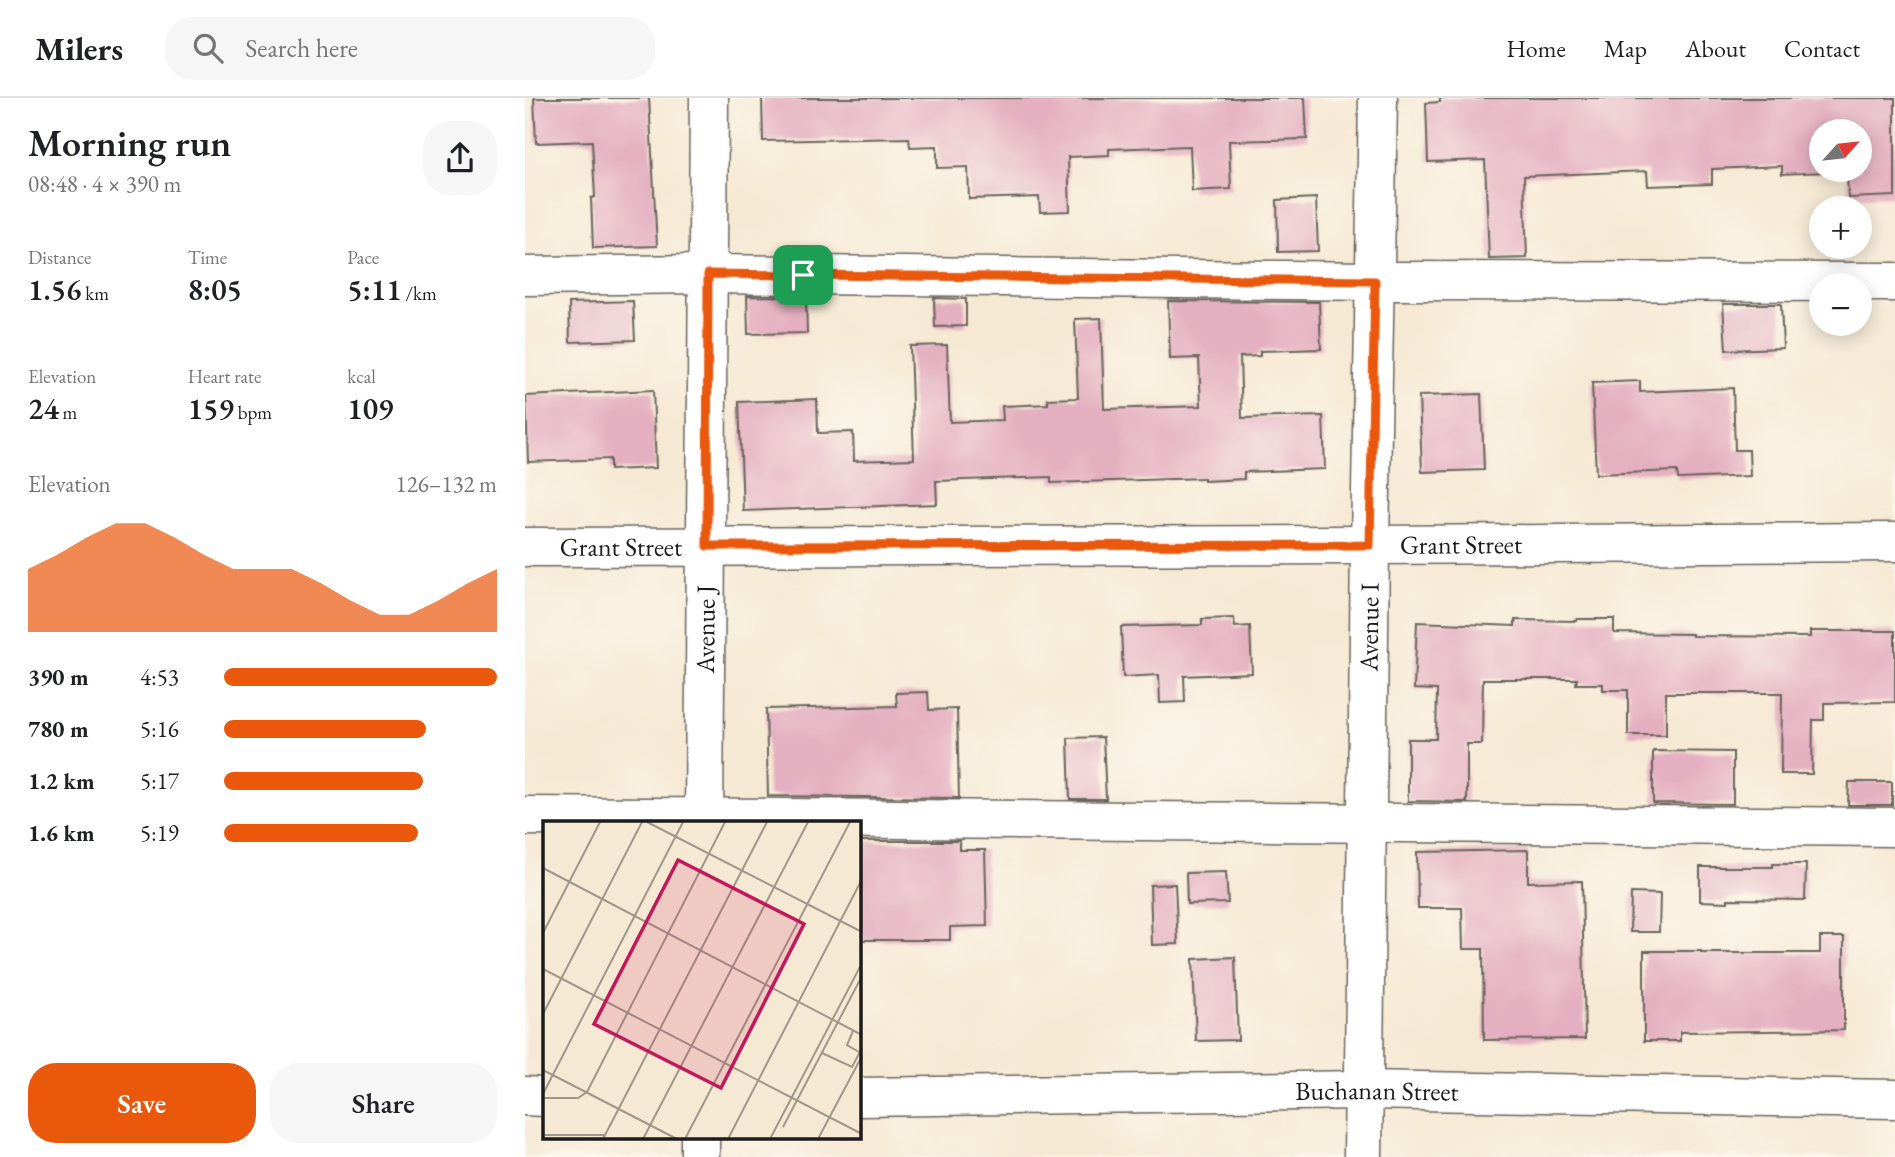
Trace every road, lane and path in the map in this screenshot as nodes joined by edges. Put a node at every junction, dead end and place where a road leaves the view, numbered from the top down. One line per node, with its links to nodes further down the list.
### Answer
1 (709, 98): 3 (street, Avenue J)
2 (1378, 98): 5 (street, Avenue I)
3 (708, 274): 4 (street); 5 (street); 9 (street, Avenue J)
4 (525, 275)
5 (1375, 281): 6 (street); 8 (street, Avenue I)
6 (1895, 282)
7 (1895, 542): 8 (street, Grant Street)
8 (1370, 545): 9 (street, Grant Street); 13 (street, Avenue I)
9 (707, 546): 10 (street, Grant Street); 12 (street, Avenue J)
10 (525, 547)
11 (525, 816): 12 (street)
12 (704, 820): 13 (street)
13 (1367, 823): 14 (street); 15 (street, Avenue I)
14 (1895, 827)
15 (1364, 1090): 18 (street, Buchanan Street); 19 (street, Buchanan Street); 20 (street, Avenue I)
16 (525, 1096): 17 (street)
17 (543, 1097)
18 (861, 1097)
19 (1895, 1099)
20 (1363, 1157)

